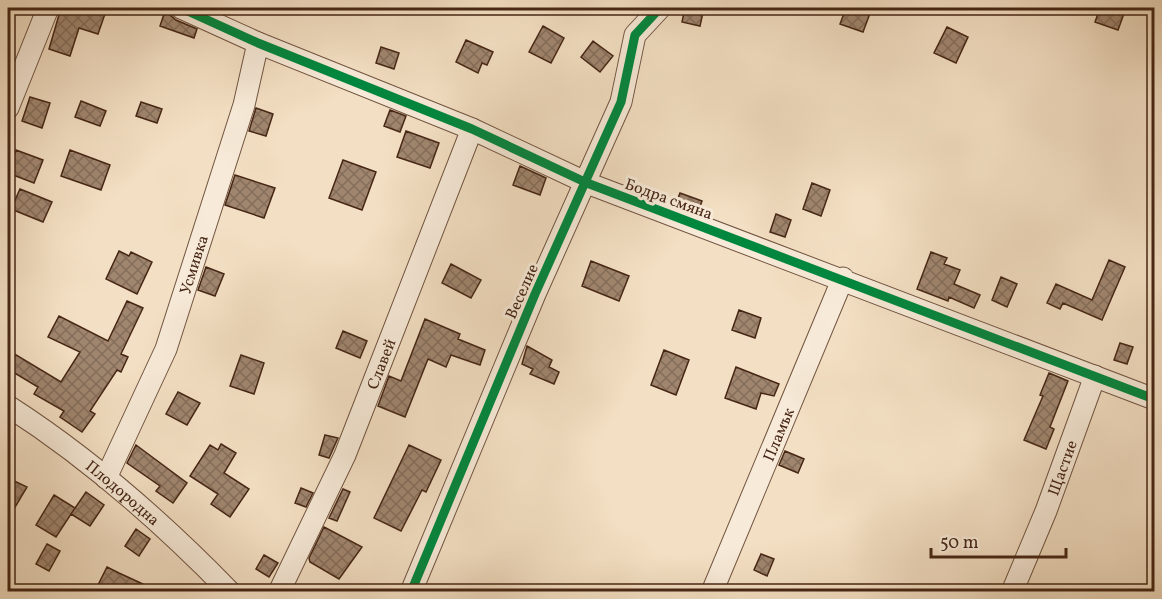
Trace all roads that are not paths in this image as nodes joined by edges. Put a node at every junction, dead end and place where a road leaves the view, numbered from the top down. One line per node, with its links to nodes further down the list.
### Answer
1 (48, 8): 5 (street)
2 (181, 8): 4 (street, Бодра смяна)
3 (660, 8): 7 (street, Веселие)
4 (258, 44): 6 (street, Бодра смяна); 12 (street, Усмивка)
5 (8, 108)
6 (472, 129): 7 (street, Бодра смяна); 14 (street, Славей)
7 (587, 183): 8 (street, Бодра смяна); 15 (street, Веселие)
8 (843, 278): 9 (street, Бодра смяна); 16 (street, Пламък)
9 (1095, 376): 10 (street, Бодра смяна); 17 (street, Щастие)
10 (1155, 399)
11 (8, 406): 12 (street, Плодородна)
12 (106, 478): 13 (street, Плодородна)
13 (230, 591)
14 (279, 591)
15 (411, 591)
16 (712, 591)
17 (1012, 591)

